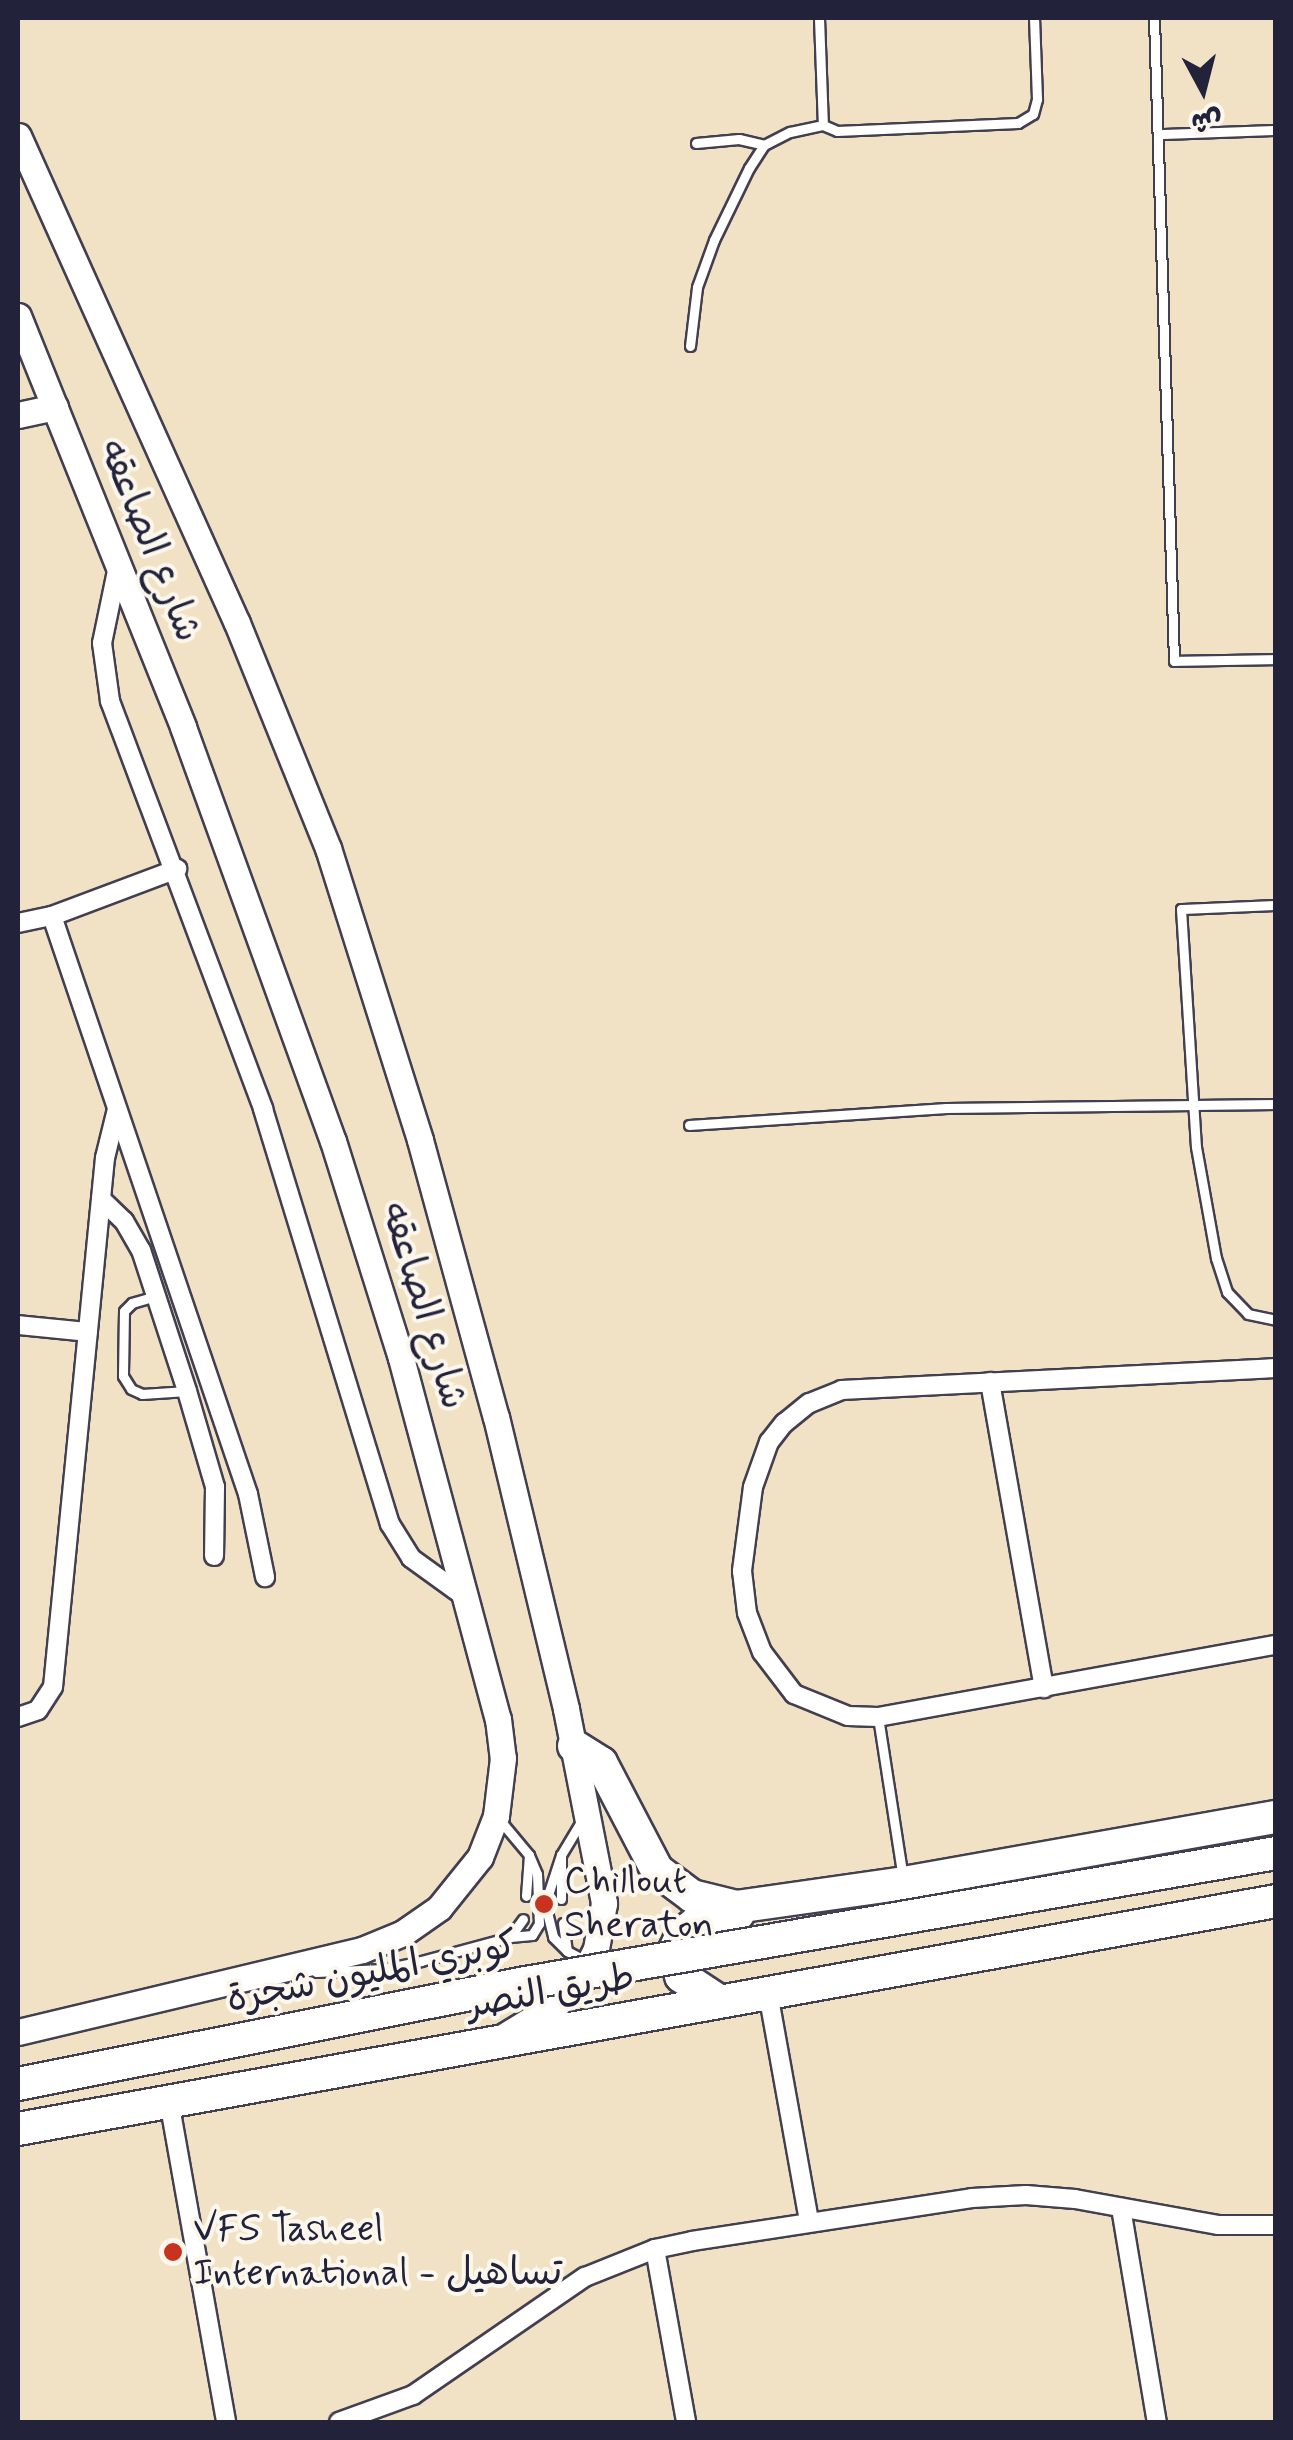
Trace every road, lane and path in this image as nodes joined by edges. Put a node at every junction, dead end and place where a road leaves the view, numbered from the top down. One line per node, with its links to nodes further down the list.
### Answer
1 (820, 18): 4 (lane)
2 (1034, 18): 4 (lane)
3 (1154, 18): 6 (lane)
4 (824, 125): 9 (lane)
5 (1276, 130): 6 (lane)
6 (1161, 134): 15 (lane)
7 (18, 136): 39 (street, شارع الصاعقه)
8 (696, 143): 9 (lane)
9 (764, 145): 11 (lane)
10 (21, 333): 12 (street, شارع الصاعقه)
11 (690, 346)
12 (56, 407): 13 (street); 14 (street, شارع الصاعقه)
13 (18, 415)
14 (118, 566): 16 (street); 34 (street, شارع الصاعقه)
15 (1276, 659)
16 (177, 869): 18 (street); 34 (street)
17 (1276, 905): 20 (lane)
18 (52, 916): 19 (street); 22 (street)
19 (18, 923)
20 (1192, 1104): 21 (lane); 23 (lane); 26 (lane)
21 (1276, 1104)
22 (117, 1108): 24 (street); 33 (street)
23 (689, 1125)
24 (101, 1200): 25 (street); 28 (street)
25 (156, 1296): 31 (street); 31 (lane)
26 (1276, 1320)
27 (18, 1325): 28 (street)
28 (88, 1332): 37 (street)
29 (1276, 1368): 30 (street)
30 (990, 1382): 36 (street); 38 (street)
31 (187, 1391): 32 (street)
32 (214, 1556)
33 (265, 1576)
34 (466, 1596): 41 (street, شارع الصاعقه)
35 (1276, 1645): 36 (street)
36 (1044, 1688): 38 (street)
37 (18, 1717)
38 (878, 1717): 46 (lane)
39 (574, 1746): 40 (street, شارع الصاعقه); 50 (highway)
40 (587, 1810): 44 (lane); 54 (street, شارع الصاعقه)
41 (496, 1816): 45 (lane); 55 (street, شارع الصاعقه)
42 (1276, 1817): 46 (highway)
43 (1276, 1853): 60 (highway, كوبري المليون شجرة, bridge)
44 (561, 1855): 48 (lane); 54 (lane)
45 (529, 1856): 47 (lane); 53 (lane)
46 (904, 1883): 50 (highway)
47 (526, 1896)
48 (561, 1899)
49 (1276, 1901): 56 (highway, طريق النصر)
50 (761, 1905): 57 (highway)
51 (523, 1919): 53 (lane)
52 (563, 1923): 54 (lane)
53 (510, 1937): 55 (lane)
54 (579, 1957): 59 (street, شارع الصاعقه)
55 (281, 1968): 58 (street, شارع الصاعقه)
56 (768, 1992): 57 (highway, طريق النصر); 64 (street)
57 (719, 2002): 59 (highway, طريق النصر)
58 (18, 2032)
59 (493, 2043): 61 (highway, طريق النصر)
60 (18, 2084)
61 (169, 2101): 62 (highway, طريق النصر); 67 (street)
62 (18, 2129)
63 (1121, 2208): 64 (street); 65 (street); 70 (street)
64 (809, 2220): 66 (street)
65 (1276, 2224)
66 (655, 2249): 68 (street); 69 (street)
67 (226, 2422)
68 (339, 2422)
69 (686, 2422)
70 (1157, 2422)

